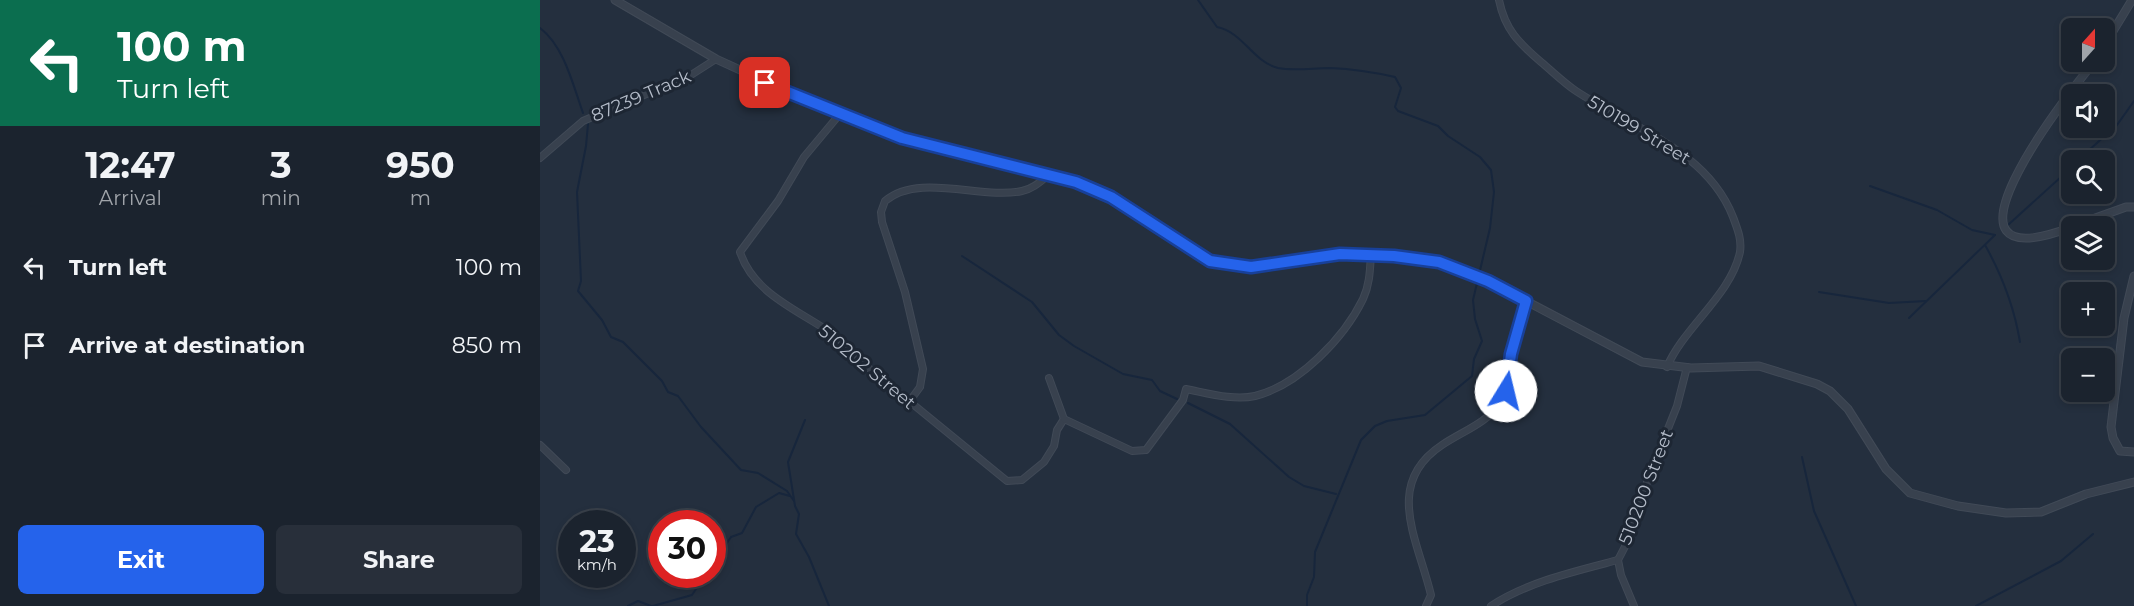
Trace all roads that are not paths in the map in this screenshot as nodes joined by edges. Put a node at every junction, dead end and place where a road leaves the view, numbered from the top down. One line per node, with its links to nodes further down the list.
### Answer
1 (615, 0): 5 (street)
2 (1499, 0): 16 (street, 510199 Street)
3 (2132, 0): 4 (street)
4 (2115, 28)
5 (716, 59): 7 (street); 8 (street, 87239 Track)
6 (2086, 72): 12 (street)
7 (839, 115): 9 (street); 19 (street, 510202 Street)
8 (540, 158)
9 (1050, 174): 13 (street); 19 (street)
10 (2134, 207): 11 (street)
11 (2102, 216)
12 (2061, 230)
13 (1371, 254): 15 (street); 20 (street)
14 (2134, 276): 22 (street)
15 (1526, 301): 16 (street); 26 (street)
16 (1667, 367): 17 (street)
17 (1687, 368): 24 (street); 25 (street, 510200 Street)
18 (1049, 378): 20 (street)
19 (909, 402): 20 (street, 510202 Street)
20 (1064, 419)
21 (540, 445): 23 (street)
22 (2134, 452)
23 (566, 470)
24 (2134, 482)
25 (1618, 560): 27 (street); 28 (street, 510200 Street)
26 (1426, 606)
27 (1491, 606)
28 (1634, 606)

